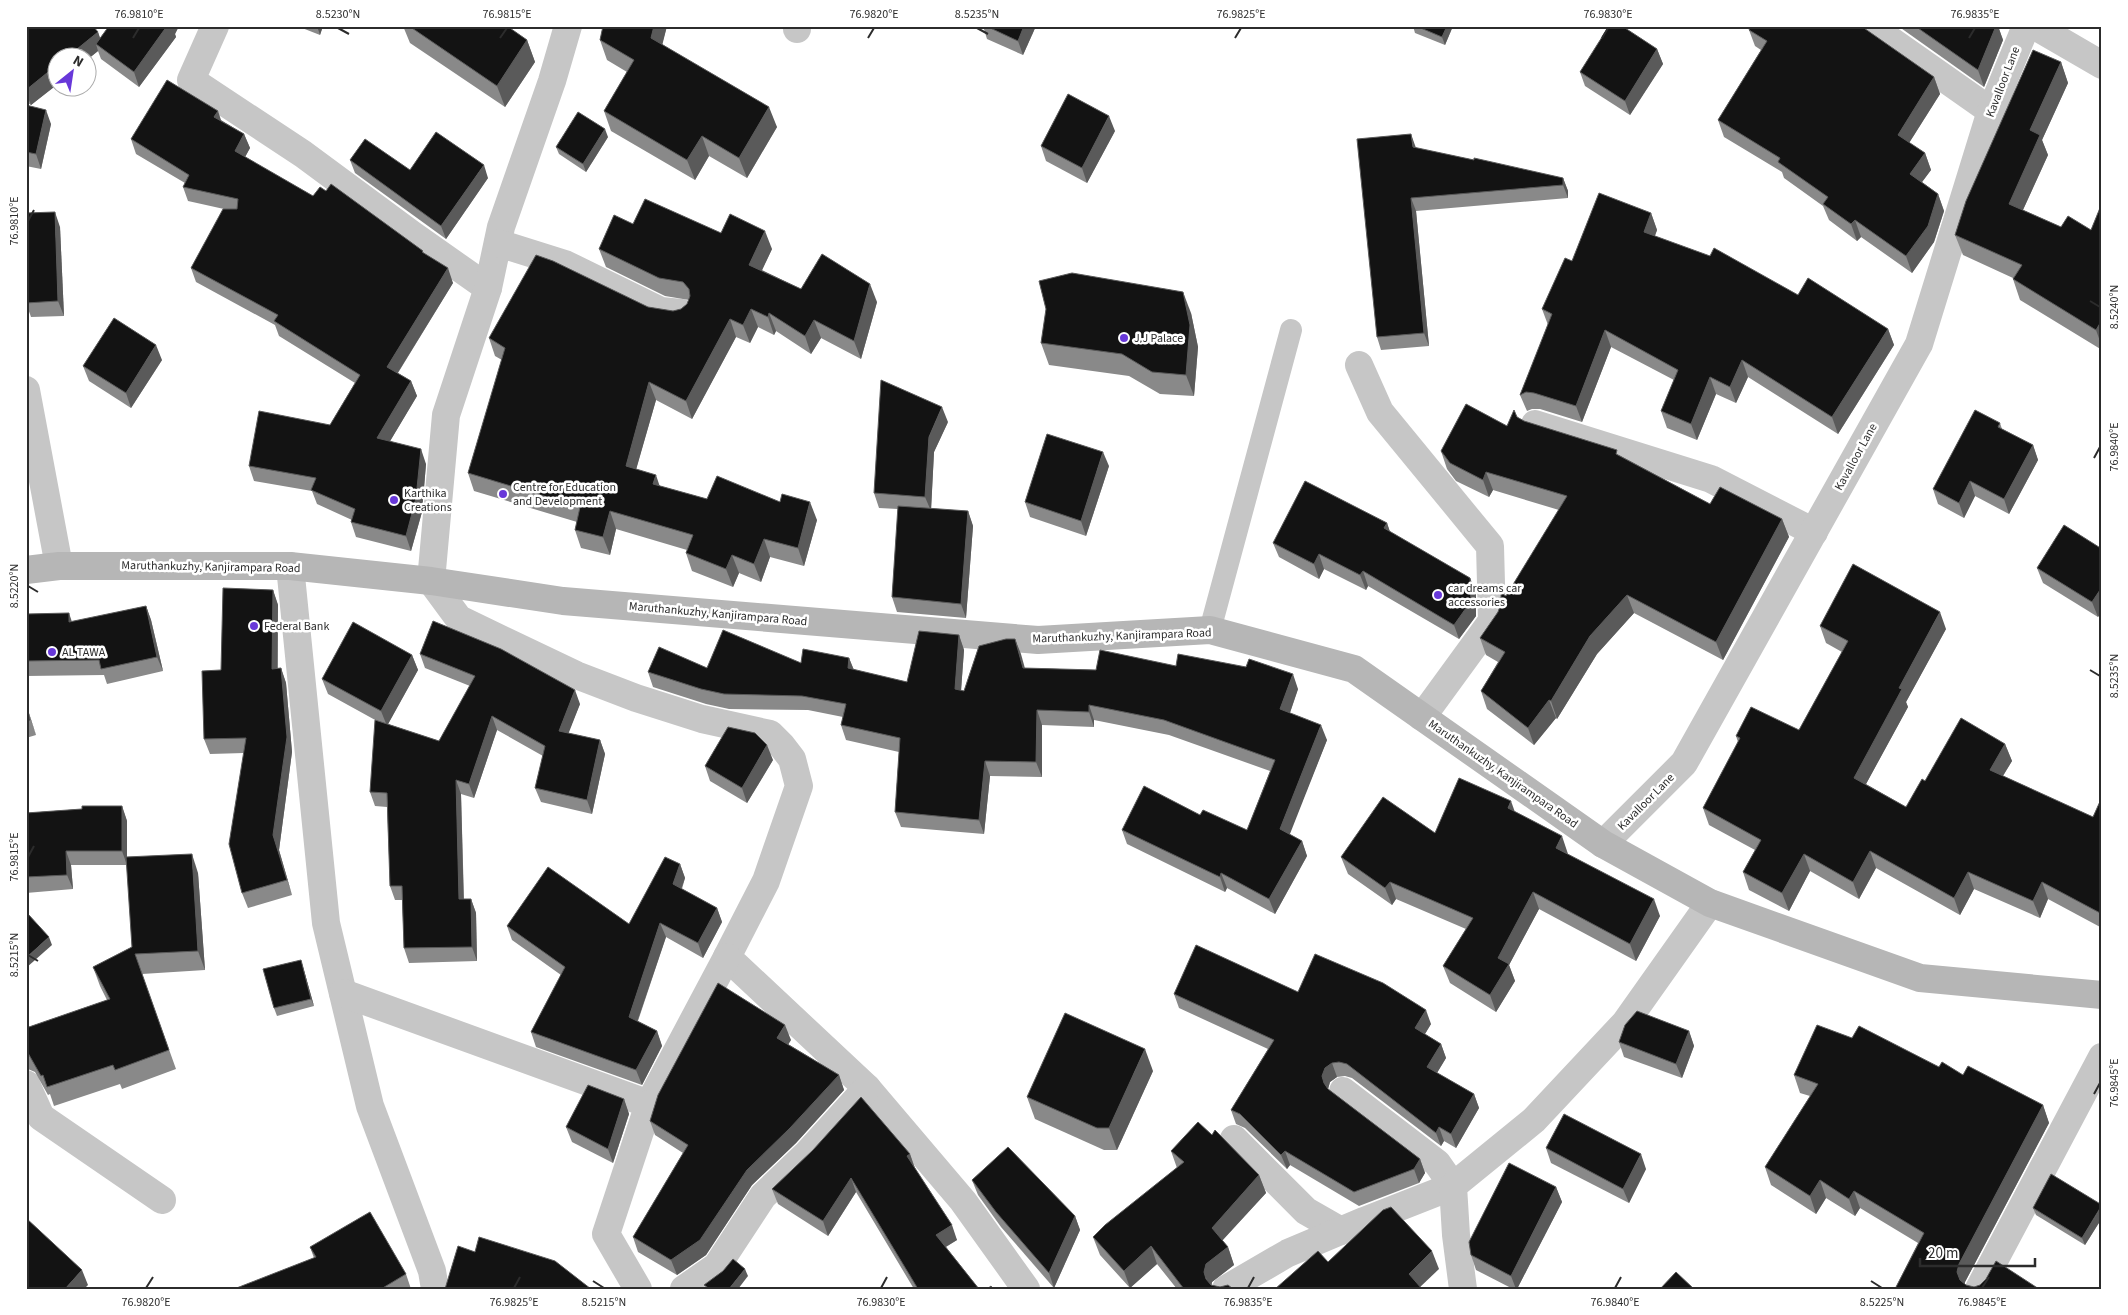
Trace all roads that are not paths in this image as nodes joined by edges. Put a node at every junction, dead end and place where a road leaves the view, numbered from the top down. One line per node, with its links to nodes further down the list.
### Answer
1 (214, 26): 8 (street)
2 (568, 26): 7 (street)
3 (1870, 26): 6 (street)
4 (2023, 29): 5 (street); 6 (street, Kavalloor Lane)
5 (2102, 65)
6 (1991, 111): 14 (street, Kavalloor Lane)
7 (498, 243): 8 (street); 9 (street)
8 (488, 288): 18 (street)
9 (681, 313)
10 (1291, 330): 19 (lane)
11 (1359, 365): 20 (street)
12 (26, 390): 15 (street)
13 (1535, 424): 14 (street)
14 (1814, 532): 21 (street, Kavalloor Lane)
15 (59, 566): 16 (main road, Maruthankuzhy, Kanjirampara Road); 17 (main road, Maruthankuzhy, Kanjirampara Road)
16 (290, 566): 18 (main road, Maruthankuzhy, Kanjirampara Road); 24 (street)
17 (26, 570)
18 (431, 581): 19 (main road, Maruthankuzhy, Kanjirampara Road); 23 (street)
19 (1210, 630): 20 (main road, Maruthankuzhy, Kanjirampara Road)
20 (1422, 717): 21 (main road, Maruthankuzhy, Kanjirampara Road)
21 (1603, 844): 22 (main road, Maruthankuzhy, Kanjirampara Road)
22 (1710, 903): 25 (main road, Maruthankuzhy, Kanjirampara Road); 32 (street)
23 (727, 957): 28 (street); 30 (street)
24 (343, 993): 30 (street); 35 (street)
25 (2102, 995)
26 (2102, 1058): 41 (street)
27 (26, 1084): 33 (street)
28 (867, 1088): 37 (street); 38 (street)
29 (1342, 1091): 32 (street)
30 (649, 1104): 36 (street)
31 (1234, 1139): 34 (street)
32 (1453, 1186): 34 (street); 40 (street)
33 (162, 1200)
34 (1341, 1231): 39 (street)
35 (435, 1289)
36 (638, 1289)
37 (684, 1289)
38 (1026, 1289)
39 (1226, 1289)
40 (1464, 1289)
41 (1979, 1289)

